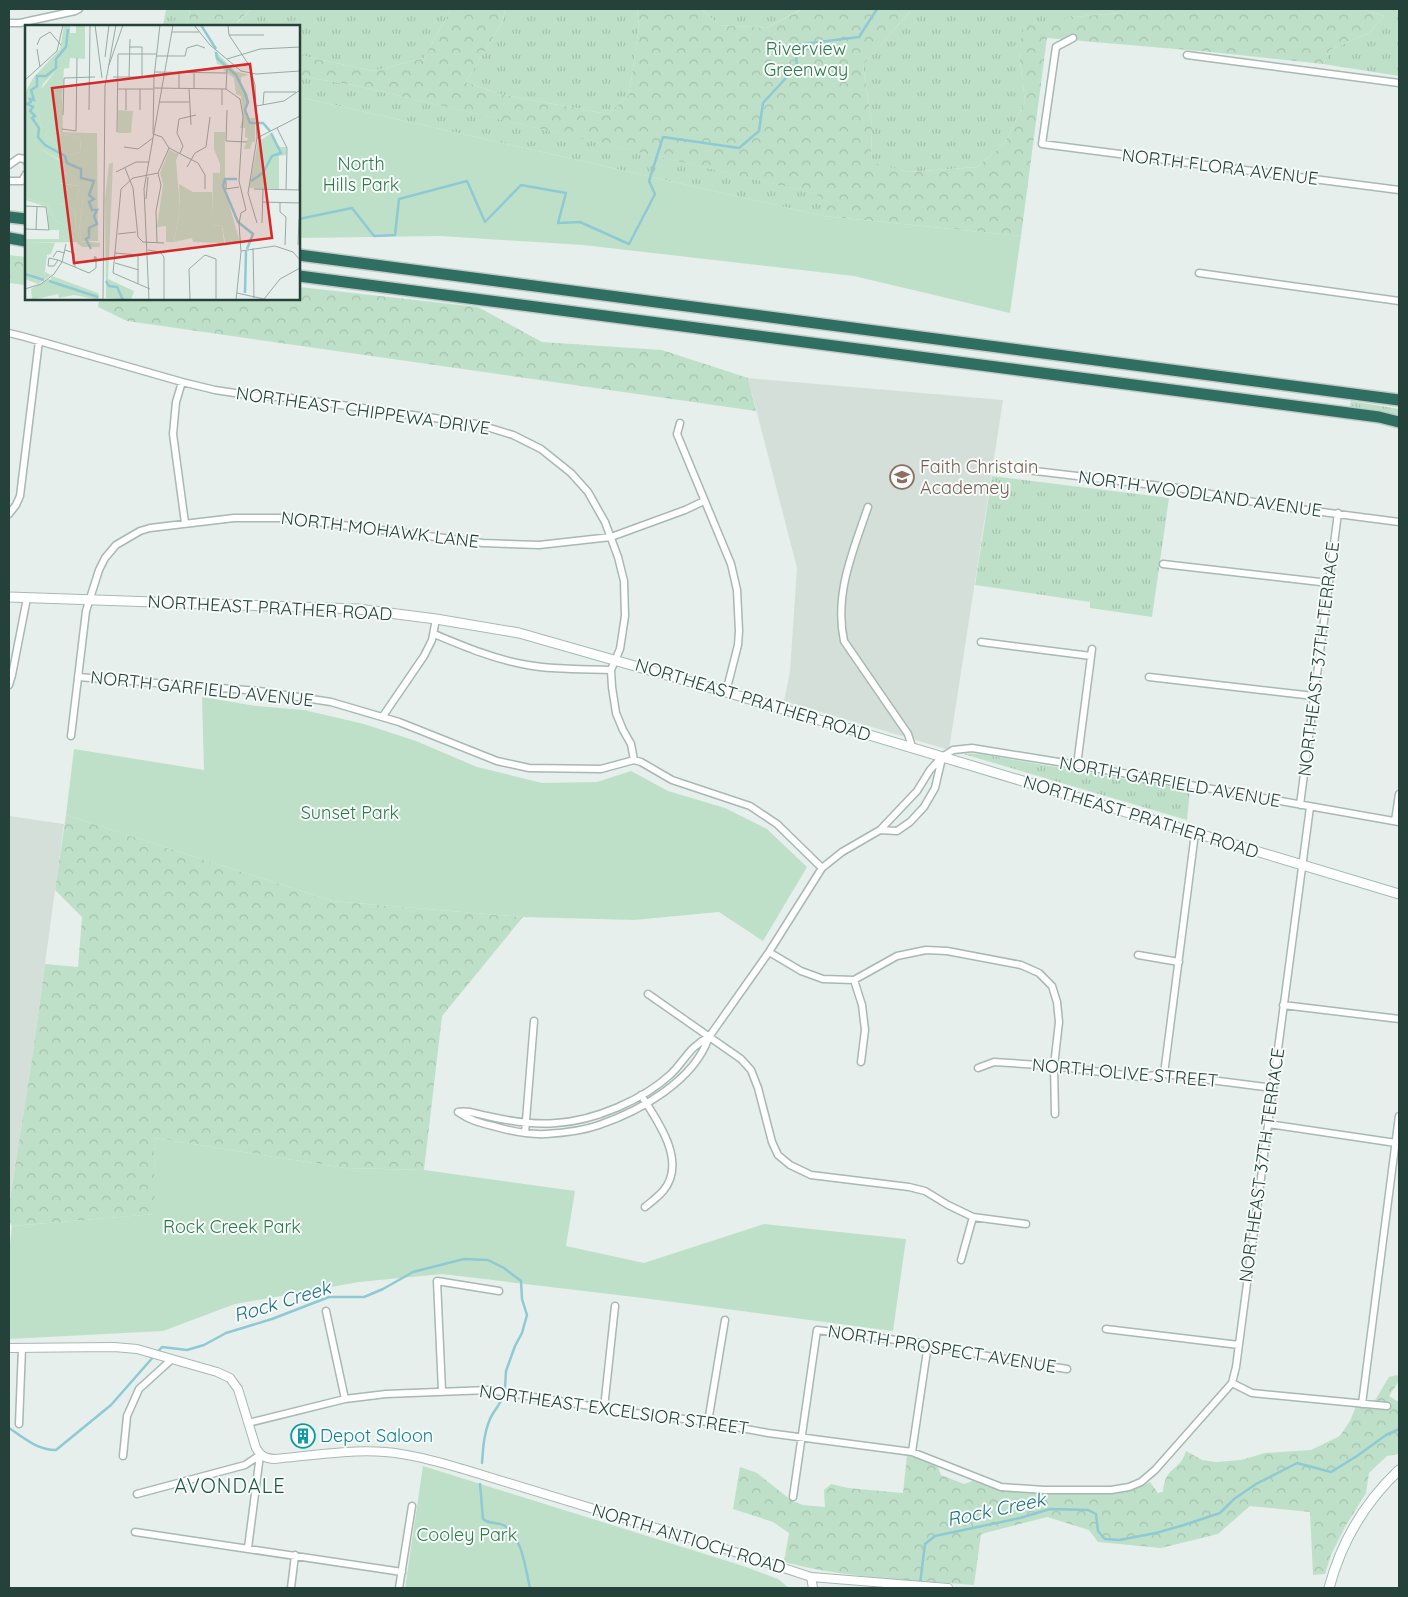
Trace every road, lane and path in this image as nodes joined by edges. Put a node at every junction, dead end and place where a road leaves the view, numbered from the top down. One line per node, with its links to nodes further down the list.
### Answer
1 (79, 9): 2 (street)
2 (9, 23)
3 (1073, 38): 10 (street, NORTH FLORA AVENUE)
4 (1187, 55): 5 (street)
5 (1399, 84)
6 (25, 159): 7 (street)
7 (9, 164)
8 (25, 176): 9 (street)
9 (9, 181)
10 (1399, 190)
11 (9, 217): 12 (highway)
12 (25, 219)
13 (9, 238): 14 (highway)
14 (25, 241)
15 (300, 255): 22 (highway)
16 (1199, 272): 18 (street)
17 (300, 276): 23 (highway)
18 (1399, 301)
19 (9, 334): 20 (street, NORTHEAST CHIPPEWA DRIVE)
20 (39, 340): 21 (street, NORTHEAST CHIPPEWA DRIVE); 29 (street)
21 (182, 382): 31 (street); 32 (street, NORTHEAST CHIPPEWA DRIVE)
22 (1399, 400)
23 (1399, 422)
24 (680, 423): 26 (street)
25 (1001, 467): 28 (street, NORTH WOODLAND AVENUE)
26 (704, 501): 32 (street, NORTH MOHAWK LANE); 46 (street)
27 (868, 507): 50 (street)
28 (1338, 513): 30 (street, NORTH WOODLAND AVENUE); 34 (street, NORTHEAST 37TH TERRACE)
29 (9, 514)
30 (1399, 522)
31 (185, 523): 32 (street, NORTH MOHAWK LANE); 37 (street, NORTH MOHAWK LANE)
32 (611, 537): 41 (street, NORTHEAST CHIPPEWA DRIVE)
33 (1163, 564): 34 (street)
34 (1330, 583): 47 (street, NORTHEAST 37TH TERRACE)
35 (9, 597): 36 (main road, NORTHEAST PRATHER ROAD)
36 (27, 598): 37 (main road, NORTHEAST PRATHER ROAD); 45 (street)
37 (90, 600): 38 (main road, NORTHEAST PRATHER ROAD); 43 (street, NORTH MOHAWK LANE)
38 (436, 619): 39 (street); 41 (main road, NORTHEAST PRATHER ROAD)
39 (434, 634): 42 (street); 48 (street)
40 (981, 642): 53 (street)
41 (616, 659): 42 (street, NORTHEAST CHIPPEWA DRIVE); 46 (main road, NORTHEAST PRATHER ROAD)
42 (611, 670): 52 (street)
43 (78, 677): 48 (street, NORTH GARFIELD AVENUE); 49 (street, NORTH MOHAWK LANE)
44 (1148, 677): 47 (street)
45 (9, 685)
46 (726, 692): 50 (main road, NORTHEAST PRATHER ROAD)
47 (1314, 696): 55 (street, NORTHEAST 37TH TERRACE)
48 (383, 716): 52 (street, NORTH GARFIELD AVENUE)
49 (71, 736)
50 (912, 747): 51 (main road, NORTHEAST PRATHER ROAD)
51 (942, 757): 53 (street, NORTH GARFIELD AVENUE); 58 (street); 58 (street); 59 (main road, NORTHEAST PRATHER ROAD)
52 (634, 760): 61 (street)
53 (1077, 765): 55 (street, NORTH GARFIELD AVENUE)
54 (1399, 794): 57 (street)
55 (1300, 805): 56 (street, NORTH GARFIELD AVENUE)
56 (1310, 807): 57 (street, NORTH GARFIELD AVENUE); 60 (street, NORTHEAST 37TH TERRACE)
57 (1397, 821)
58 (880, 830): 61 (street)
59 (1195, 833): 60 (main road, NORTHEAST PRATHER ROAD); 65 (street)
60 (1301, 865): 62 (main road, NORTHEAST PRATHER ROAD); 68 (street, NORTHEAST 37TH TERRACE)
61 (822, 868): 63 (street)
62 (1399, 894)
63 (769, 952): 66 (street); 71 (street)
64 (1138, 955): 65 (street)
65 (1179, 962): 75 (street)
66 (854, 980): 72 (street); 73 (street)
67 (648, 994): 71 (street)
68 (1283, 1005): 69 (street); 76 (street, NORTHEAST 37TH TERRACE)
69 (1399, 1018)
70 (534, 1021): 81 (street)
71 (709, 1037): 77 (street); 78 (street); 86 (street)
72 (861, 1062)
73 (1054, 1066): 74 (street, NORTH OLIVE STREET); 75 (street, NORTH OLIVE STREET); 79 (street)
74 (978, 1068)
75 (1164, 1074): 76 (street, NORTH OLIVE STREET)
76 (1273, 1088): 82 (street, NORTHEAST 37TH TERRACE)
77 (640, 1095): 78 (street); 81 (street)
78 (646, 1103): 83 (street); 85 (street)
79 (1056, 1114)
80 (1399, 1116): 84 (street)
81 (525, 1122): 83 (street); 83 (street)
82 (1268, 1124): 84 (street); 95 (street, NORTHEAST 37TH TERRACE)
83 (525, 1133)
84 (1396, 1143): 103 (street)
85 (645, 1207)
86 (973, 1217): 87 (street); 88 (street)
87 (1026, 1224)
88 (961, 1260)
89 (499, 1290): 101 (street)
90 (615, 1306): 105 (street)
91 (326, 1311): 102 (street)
92 (725, 1320): 106 (street)
93 (1106, 1329): 95 (street)
94 (928, 1344): 99 (street, NORTH PROSPECT AVENUE); 109 (street, NORTH PROSPECT AVENUE); 110 (street)
95 (1239, 1345): 100 (street, NORTHEAST 37TH TERRACE)
96 (9, 1348): 97 (street)
97 (22, 1348): 98 (street); 108 (street)
98 (168, 1358): 107 (street); 112 (street)
99 (1067, 1369)
100 (1232, 1383): 103 (street); 110 (street, NORTHEAST EXCELSIOR STREET)
101 (442, 1391): 102 (street, NORTHEAST EXCELSIOR STREET); 105 (street, NORTHEAST EXCELSIOR STREET)
102 (345, 1399): 107 (street, NORTHEAST EXCELSIOR STREET)
103 (1362, 1404): 104 (street)
104 (1387, 1406)
105 (604, 1408): 106 (street, NORTHEAST EXCELSIOR STREET)
106 (708, 1422): 109 (street, NORTHEAST EXCELSIOR STREET)
107 (248, 1423): 111 (street)
108 (19, 1424)
109 (802, 1438): 110 (street, NORTHEAST EXCELSIOR STREET); 115 (street)
110 (912, 1452)
111 (260, 1455): 114 (street); 118 (street); 121 (street, NORTH ANTIOCH ROAD)
112 (123, 1456)
113 (1399, 1470): 126 (main road)
114 (137, 1494)
115 (793, 1497)
116 (412, 1506): 120 (street)
117 (135, 1532): 118 (street)
118 (248, 1548): 119 (street)
119 (295, 1555): 120 (street); 122 (street)
120 (402, 1572): 123 (street)
121 (811, 1577): 124 (street); 125 (street, NORTH ANTIOCH ROAD)
122 (291, 1588)
123 (399, 1588)
124 (813, 1588)
125 (948, 1588)
126 (1329, 1588)

